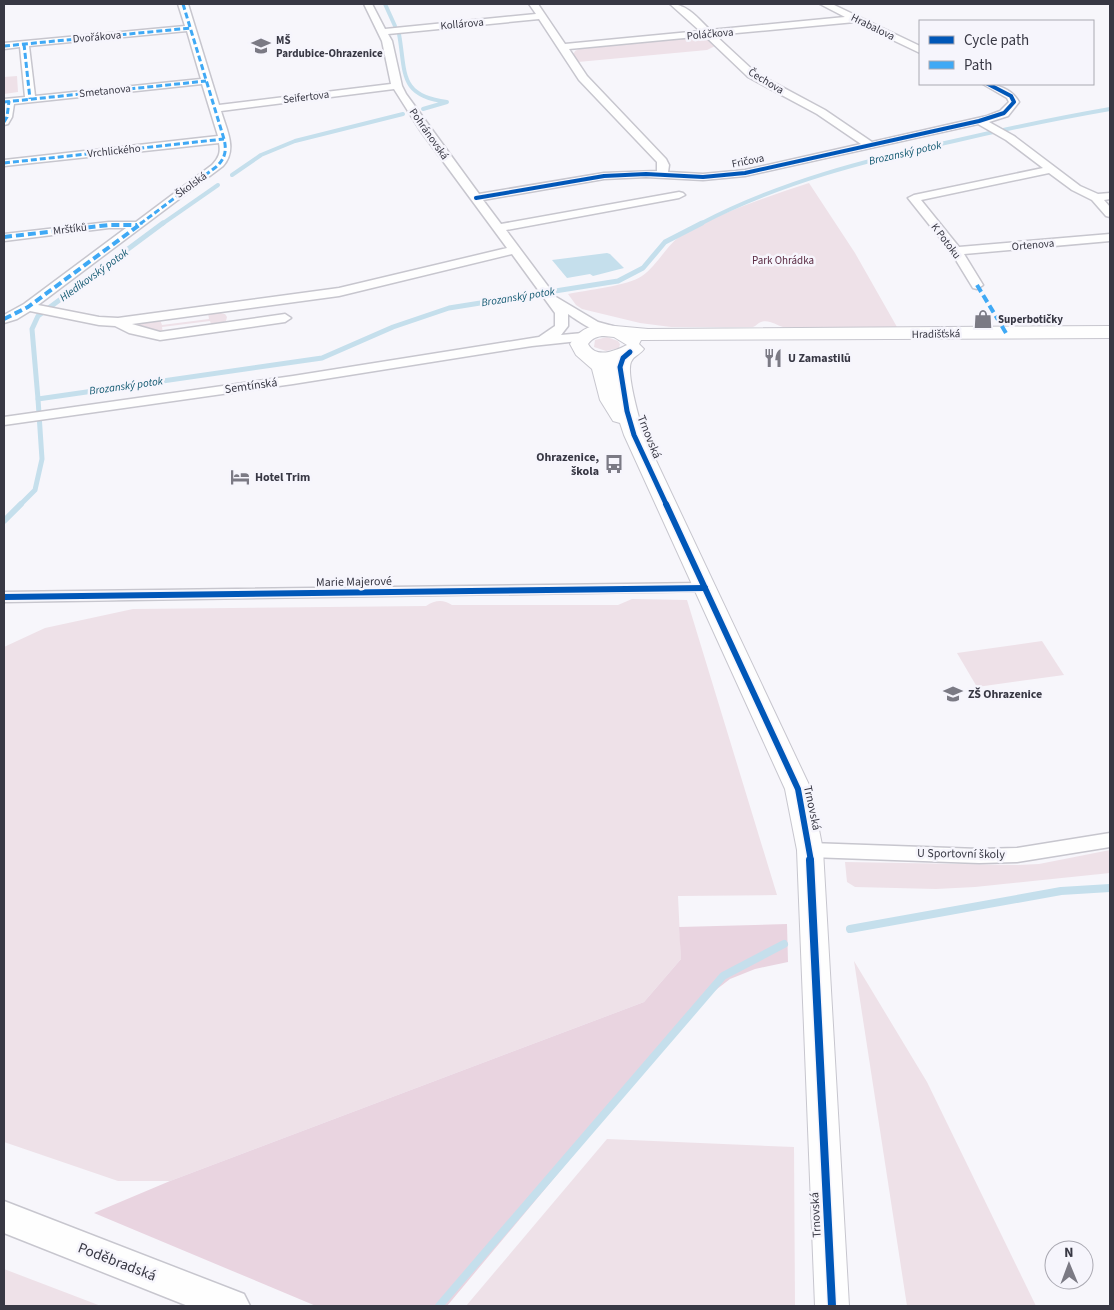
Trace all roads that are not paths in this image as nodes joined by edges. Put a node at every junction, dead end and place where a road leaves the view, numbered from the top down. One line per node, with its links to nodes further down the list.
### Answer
1 (183, 4): 8 (street, Školská)
2 (368, 4): 9 (street, Pohránovská)
3 (534, 4): 6 (street)
4 (674, 4): 10 (street, Čechova)
5 (826, 4): 7 (street, Hrabalova)
6 (542, 16): 9 (street, Kollárova); 13 (street)
7 (856, 19): 10 (street, Poláčkova); 14 (street, Hrabalova)
8 (191, 28): 11 (street, Dvořákova); 15 (street, Školská)
9 (382, 32): 17 (street, Pohránovská)
10 (710, 34): 13 (street, Poláčkova); 24 (street, Čechova)
11 (24, 44): 12 (street, Dvořákova); 18 (street)
12 (4, 46)
13 (562, 47): 27 (street)
14 (919, 50)
15 (206, 81): 18 (street, Smetanova); 20 (street, Školská)
16 (990, 85): 21 (street, Fričova)
17 (397, 86): 20 (street, Seifertova); 30 (street, Pohránovská)
18 (30, 99): 19 (street, Smetanova)
19 (6, 101): 22 (street)
20 (216, 108): 23 (street, Školská)
21 (979, 121): 24 (street, Fričova); 26 (street)
22 (4, 122)
23 (224, 139): 25 (street, Vrchlického); 33 (street, Školská)
24 (870, 145): 27 (street, Fričova)
25 (4, 163)
26 (1049, 170): 31 (street); 38 (street, K Potoku)
27 (662, 174): 30 (street, Fričova)
28 (679, 195): 34 (street)
29 (1110, 196): 31 (street)
30 (476, 198): 34 (street, Pohránovská)
31 (1096, 198): 32 (street)
32 (1110, 214)
33 (137, 224): 35 (street, Mrštíků); 41 (street, Školská)
34 (498, 228): 37 (street, Pohránovská)
35 (4, 237)
36 (1110, 238): 38 (street, Ortenova)
37 (515, 250): 40 (street, Pohránovská); 44 (street)
38 (956, 252): 39 (street, K Potoku)
39 (977, 285)
40 (550, 297): 45 (street, Pohránovská); 48 (street, Pohránovská); 49 (street, Pohránovská)
41 (33, 308): 43 (street, Školská); 44 (street)
42 (285, 318): 44 (street)
43 (4, 319)
44 (118, 322)
45 (617, 332): 47 (street, Hradišťská); 49 (street, Hradišťská); 51 (street)
46 (1110, 332): 47 (street, Hradišťská)
47 (761, 335): 51 (street, Hradišťská)
48 (538, 341): 49 (street, Semtínská); 50 (street, Semtínská)
49 (585, 345): 50 (street, Semtínská); 51 (street, Hradišťská); 53 (street, Trnovská)
50 (497, 349): 52 (street, Semtínská)
51 (628, 353): 53 (street, Trnovská)
52 (4, 421)
53 (639, 447): 54 (street, Trnovská)
54 (705, 588): 55 (street, Marie Majerové); 57 (street, Trnovská)
55 (4, 597)
56 (1110, 840): 57 (street, U Sportovní školy)
57 (810, 850): 60 (street, Trnovská)
58 (4, 1217): 59 (main road, Poděbradská)
59 (231, 1306)
60 (832, 1306)

